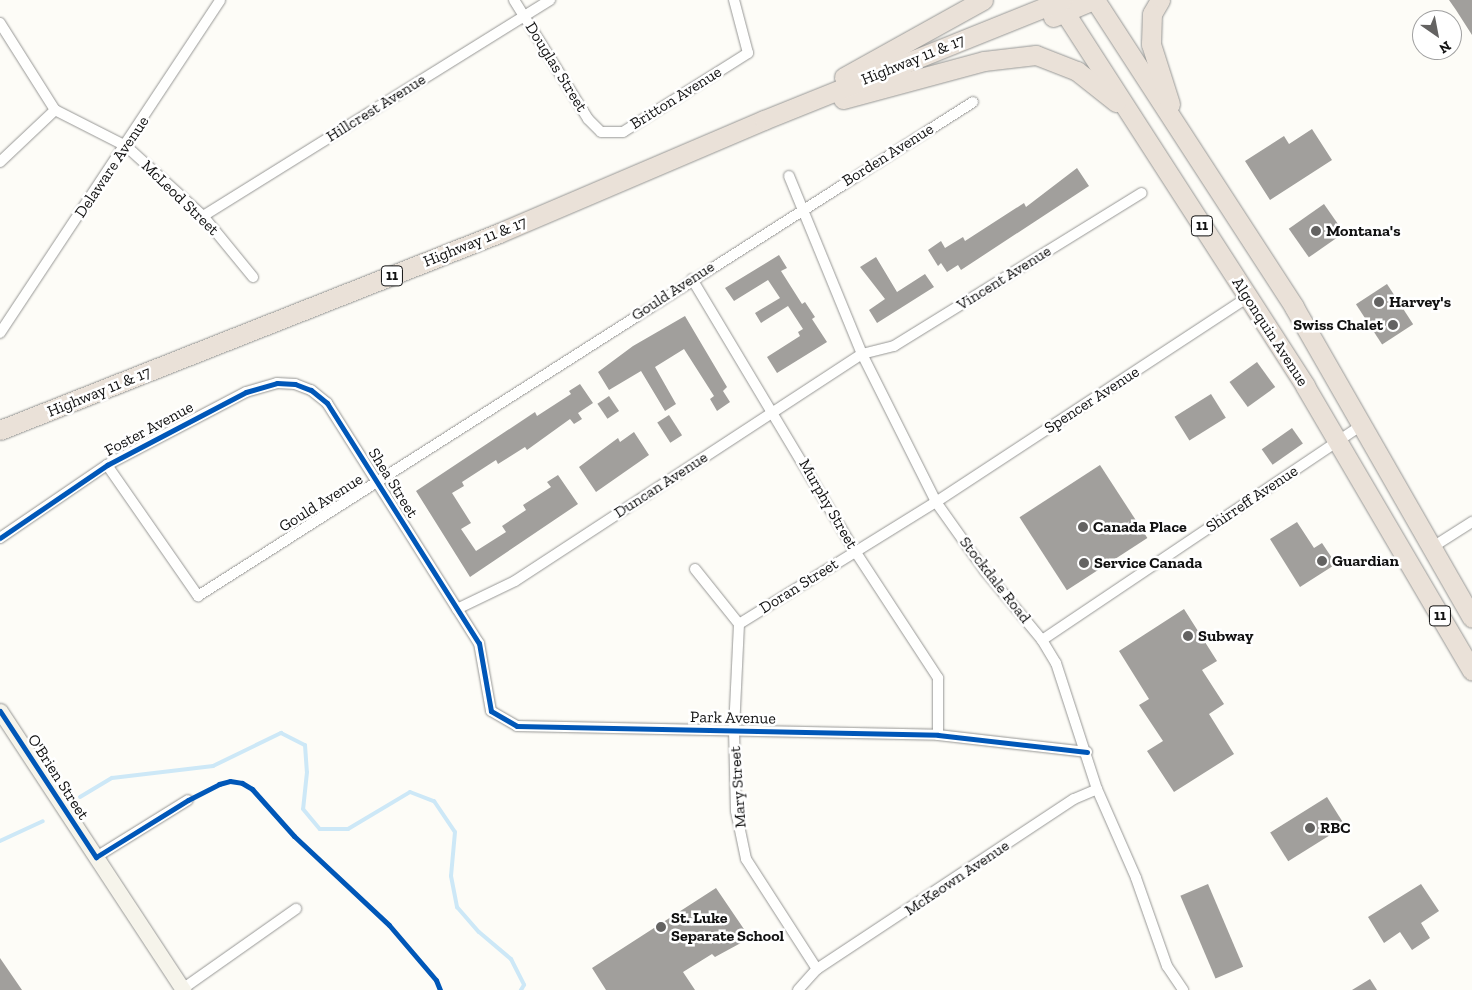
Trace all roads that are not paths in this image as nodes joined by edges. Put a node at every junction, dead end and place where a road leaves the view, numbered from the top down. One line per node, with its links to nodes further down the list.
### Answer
1 (220, 0): 17 (street, Delaware Avenue)
2 (514, 0): 9 (street, Douglas Street)
3 (550, 0): 9 (street, Hillcrest Avenue)
4 (734, 0): 16 (street, Britton Avenue)
5 (983, 0): 14 (highway)
6 (1094, 0): 8 (highway, Highway 11 & 17); 15 (highway, Algonquin Avenue / 11)
7 (1160, 0): 15 (highway)
8 (1060, 4): 13 (highway, Algonquin Avenue / 11); 14 (highway, Highway 11 & 17 / 11)
9 (524, 16): 16 (street, Douglas Street); 22 (street, Hillcrest Avenue)
10 (0, 23): 12 (street)
11 (973, 102): 21 (street, Borden Avenue)
12 (56, 110): 17 (street, McLeod Street); 18 (street)
13 (1131, 115): 14 (highway); 25 (highway, Algonquin Avenue / 11)
14 (764, 120): 31 (highway, Highway 11 & 17 / 11)
15 (1180, 131): 30 (highway, Algonquin Avenue / 11)
16 (601, 132)
17 (126, 146): 22 (street, McLeod Street); 26 (street, Delaware Avenue)
18 (0, 162)
19 (789, 176): 21 (street, Stockdale Road)
20 (1142, 193): 27 (street, Vincent Avenue)
21 (802, 209): 24 (street, Gould Avenue); 27 (street, Stockdale Road)
22 (202, 216): 23 (street, McLeod Street)
23 (254, 277)
24 (692, 278): 29 (street, Murphy Street); 35 (street, Gould Avenue)
25 (1248, 298): 33 (highway, Algonquin Avenue / 11); 36 (street, Spencer Avenue)
26 (0, 333)
27 (862, 354): 29 (street, Duncan Avenue); 36 (street, Stockdale Road)
28 (295, 384): 34 (street, Foster Avenue); 35 (street, Shea Street)
29 (774, 411): 40 (street, Murphy Street); 42 (street, Duncan Avenue)
30 (1362, 425): 33 (street, Shirreff Avenue); 39 (highway, Algonquin Avenue / 11)
31 (8, 428): 32 (highway, Highway 11 & 17 / 11)
32 (0, 435)
33 (1339, 440): 45 (street, Shirreff Avenue); 46 (highway, Algonquin Avenue / 11)
34 (107, 465): 35 (street, Gould Avenue); 38 (street, Foster Avenue)
35 (378, 482): 42 (street, Shea Street)
36 (936, 502): 40 (street, Doran Street); 45 (street, Stockdale Road)
37 (1472, 522): 39 (street)
38 (0, 538)
39 (1430, 548): 43 (highway, Algonquin Avenue / 11)
40 (855, 551): 44 (street, Doran Street); 49 (street, Murphy Street)
41 (694, 570): 44 (street)
42 (457, 609): 48 (street, Park Avenue)
43 (1472, 618)
44 (739, 624): 48 (street, Mary Street)
45 (1042, 640): 50 (street, Stockdale Road)
46 (1472, 671)
47 (0, 711): 53 (street, O'Brien Street)
48 (734, 730): 49 (street, Park Avenue); 55 (street, Mary Street)
49 (938, 735): 50 (street, Park Avenue)
50 (1087, 752): 51 (street, Stockdale Road)
51 (1098, 789): 55 (street, McKeown Avenue); 58 (street, Stockdale Road)
52 (188, 800): 53 (street)
53 (96, 857): 56 (street, O'Brien Street)
54 (296, 909): 56 (street)
55 (817, 969): 57 (street, McKeown Avenue)
56 (183, 990)
57 (798, 990)
58 (1183, 990)

